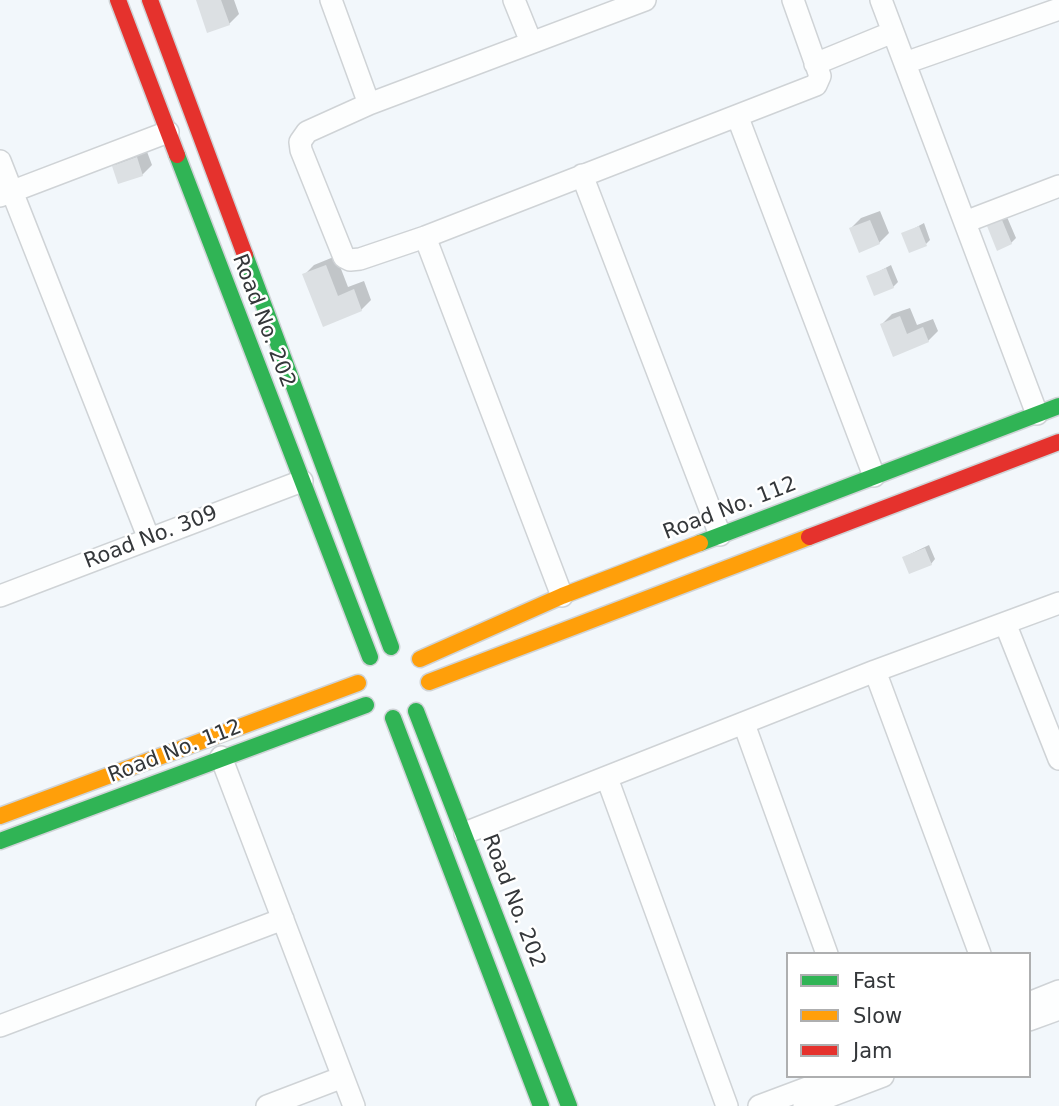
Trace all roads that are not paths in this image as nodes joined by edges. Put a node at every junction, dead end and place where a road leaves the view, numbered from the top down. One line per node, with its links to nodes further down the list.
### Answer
1 (118, 0): 15 (street, Road No. 202)
2 (150, 0): 33 (street, Road No. 202)
3 (331, 0): 13 (street)
4 (514, 0): 10 (street)
5 (645, 0): 10 (street)
6 (793, 0): 12 (street)
7 (881, 0): 9 (street)
8 (1059, 9): 11 (street)
9 (893, 32): 11 (street); 12 (street)
10 (531, 42): 13 (street)
11 (905, 63): 20 (street)
12 (815, 64): 14 (street)
13 (369, 104): 21 (street)
14 (738, 118): 17 (street); 25 (street)
15 (168, 132): 19 (street); 26 (street, Road No. 202)
16 (0, 161): 19 (street)
17 (582, 175): 21 (street); 27 (street)
18 (1059, 186): 20 (street)
19 (6, 194): 28 (street)
20 (965, 222): 23 (street)
21 (425, 237): 30 (street)
22 (1059, 406): 23 (street, Road No. 112)
23 (1037, 414): 24 (street); 25 (street, Road No. 112)
24 (1054, 444): 37 (street)
25 (874, 476): 27 (street, Road No. 112)
26 (302, 481): 28 (street, Road No. 309); 34 (street, Road No. 202)
27 (720, 535): 30 (street, Road No. 112)
28 (149, 539): 29 (street, Road No. 309)
29 (0, 596)
30 (562, 596): 35 (street, Road No. 112)
31 (1059, 603): 32 (street)
32 (1005, 623): 36 (street); 44 (street)
33 (391, 647): 34 (street); 35 (street)
34 (370, 657): 38 (street)
35 (421, 659): 37 (street)
36 (875, 671): 42 (street); 51 (street)
37 (429, 682): 40 (street)
38 (358, 683): 39 (street); 46 (street, Road No. 112)
39 (366, 705): 41 (street); 43 (street, Road No. 112)
40 (415, 711): 41 (street); 47 (street, Road No. 202)
41 (393, 718): 62 (street)
42 (744, 724): 45 (street); 50 (street)
43 (221, 757): 48 (street, Road No. 112); 49 (street)
44 (1059, 759)
45 (607, 778): 47 (street); 64 (street)
46 (0, 817)
47 (465, 833): 63 (street, Road No. 202)
48 (0, 841)
49 (283, 919): 56 (street); 57 (street)
50 (826, 952)
51 (979, 952)
52 (1059, 991): 53 (street)
53 (1031, 1002)
54 (1059, 1009): 55 (street)
55 (1031, 1019)
56 (0, 1026)
57 (343, 1077): 60 (street); 61 (street)
58 (834, 1078): 65 (street)
59 (878, 1078): 66 (street)
60 (267, 1106)
61 (354, 1106)
62 (541, 1106)
63 (569, 1106)
64 (727, 1106)
65 (759, 1106)
66 (804, 1106)

